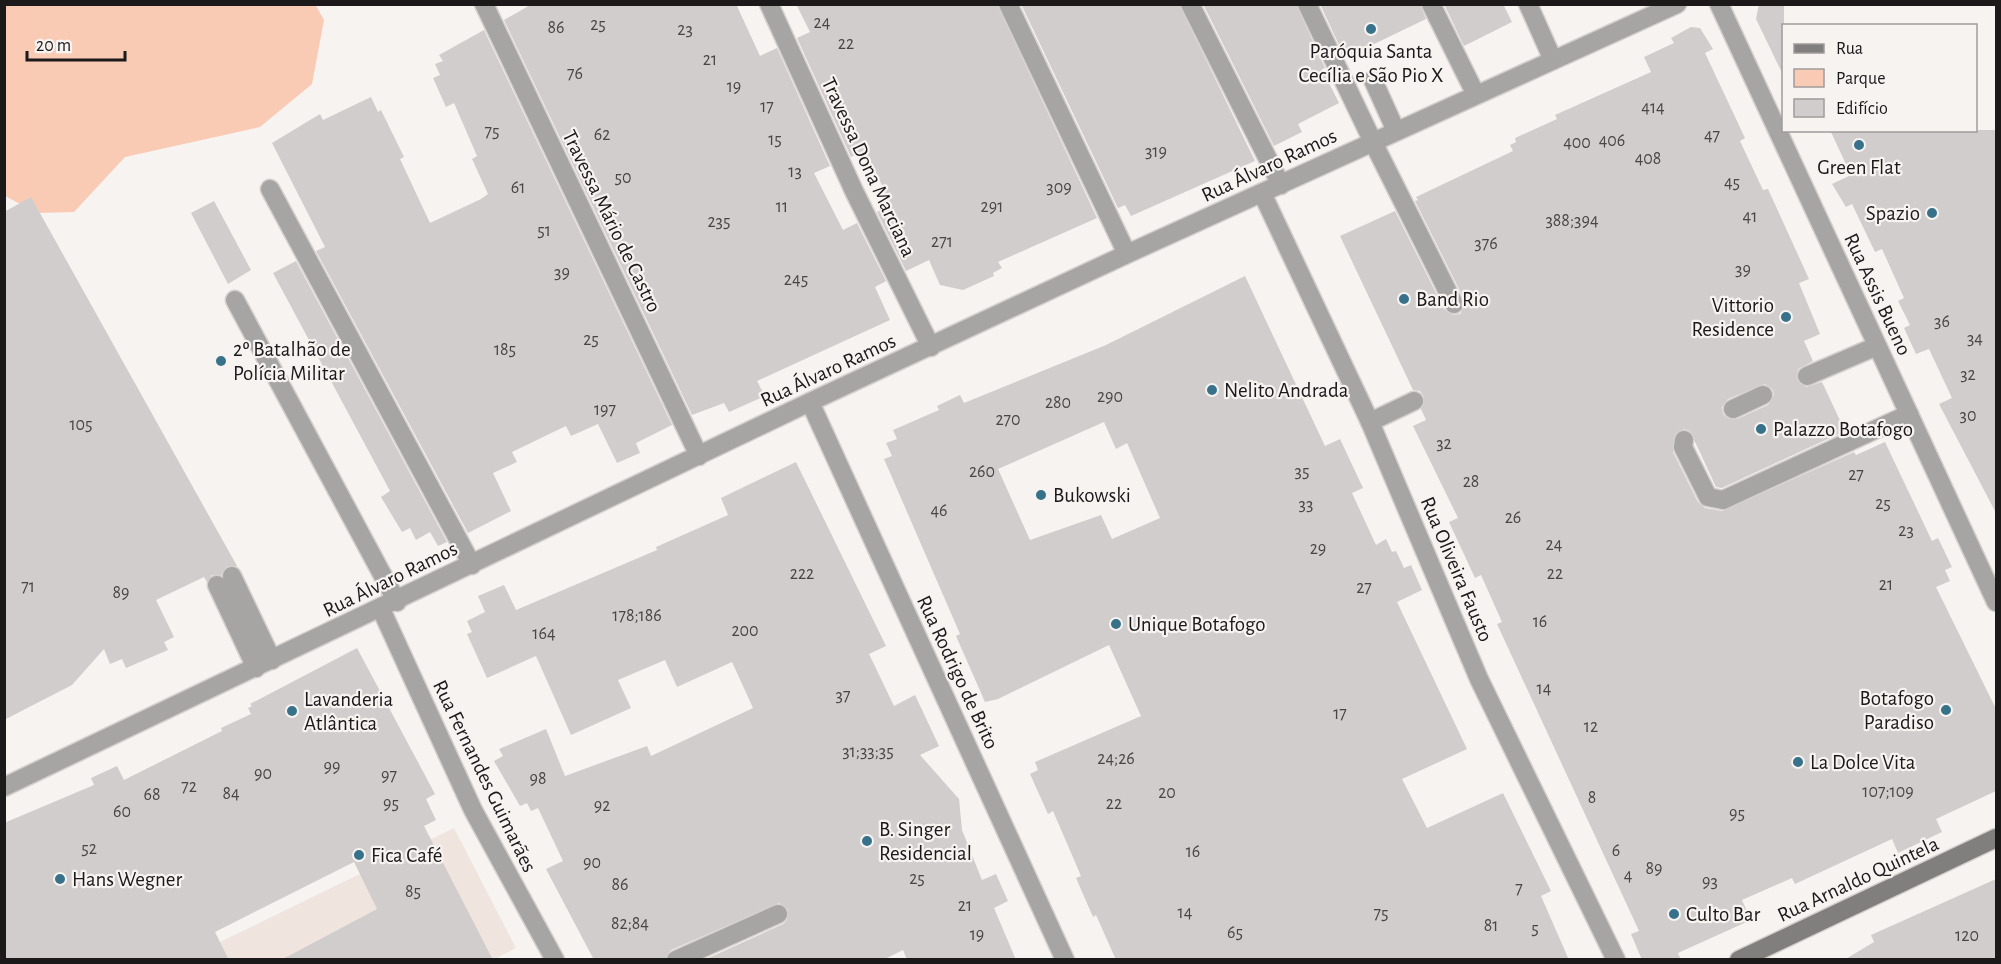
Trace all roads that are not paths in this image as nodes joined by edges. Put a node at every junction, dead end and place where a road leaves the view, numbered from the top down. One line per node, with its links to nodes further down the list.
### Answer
1 (484, 4): 31 (street, Travessa Mário de Castro)
2 (769, 4): 22 (street, Travessa Dona Marciana)
3 (1008, 4): 18 (street)
4 (1190, 4): 15 (street)
5 (1307, 4): 14 (street)
6 (1431, 4): 12 (street)
7 (1528, 4): 10 (street)
8 (1677, 4): 10 (street, Rua Álvaro Ramos)
9 (1719, 4): 21 (street, Rua Assis Bueno)
10 (1553, 60): 12 (street, Rua Álvaro Ramos)
11 (1373, 80): 13 (street)
12 (1476, 95): 13 (street, Rua Álvaro Ramos)
13 (1396, 131): 14 (street, Rua Álvaro Ramos)
14 (1373, 142): 15 (street, Rua Álvaro Ramos); 20 (street)
15 (1281, 185): 17 (street, Rua Álvaro Ramos)
16 (270, 189): 32 (street)
17 (1263, 193): 18 (street, Rua Álvaro Ramos); 29 (street, Rua Oliveira Fausto)
18 (1127, 254): 22 (street, Rua Álvaro Ramos)
19 (235, 300): 35 (street, Rua Fernandes Guimarães)
20 (1454, 304)
21 (1877, 346): 23 (street); 28 (street, Rua Assis Bueno)
22 (931, 347): 26 (street, Rua Álvaro Ramos)
23 (1807, 376)
24 (1763, 395): 27 (street)
25 (1414, 401): 29 (street)
26 (810, 402): 31 (street, Rua Álvaro Ramos); 42 (street, Rua Rodrigo de Brito)
27 (1733, 409)
28 (1909, 414): 30 (street); 34 (street, Rua Assis Bueno)
29 (1370, 422): 43 (street, Rua Oliveira Fausto)
30 (1684, 440)
31 (699, 456): 32 (street, Rua Álvaro Ramos)
32 (472, 565): 35 (street, Rua Álvaro Ramos)
33 (224, 580): 36 (street)
34 (1996, 602)
35 (389, 605): 36 (street, Rua Álvaro Ramos); 40 (street, Rua Fernandes Guimarães)
36 (264, 664): 37 (street, Rua Álvaro Ramos)
37 (4, 787)
38 (1996, 838): 44 (main road, Rua Arnaldo Quintela)
39 (778, 914): 41 (street)
40 (555, 960)
41 (676, 960)
42 (1065, 960)
43 (1616, 960)
44 (1739, 960)

